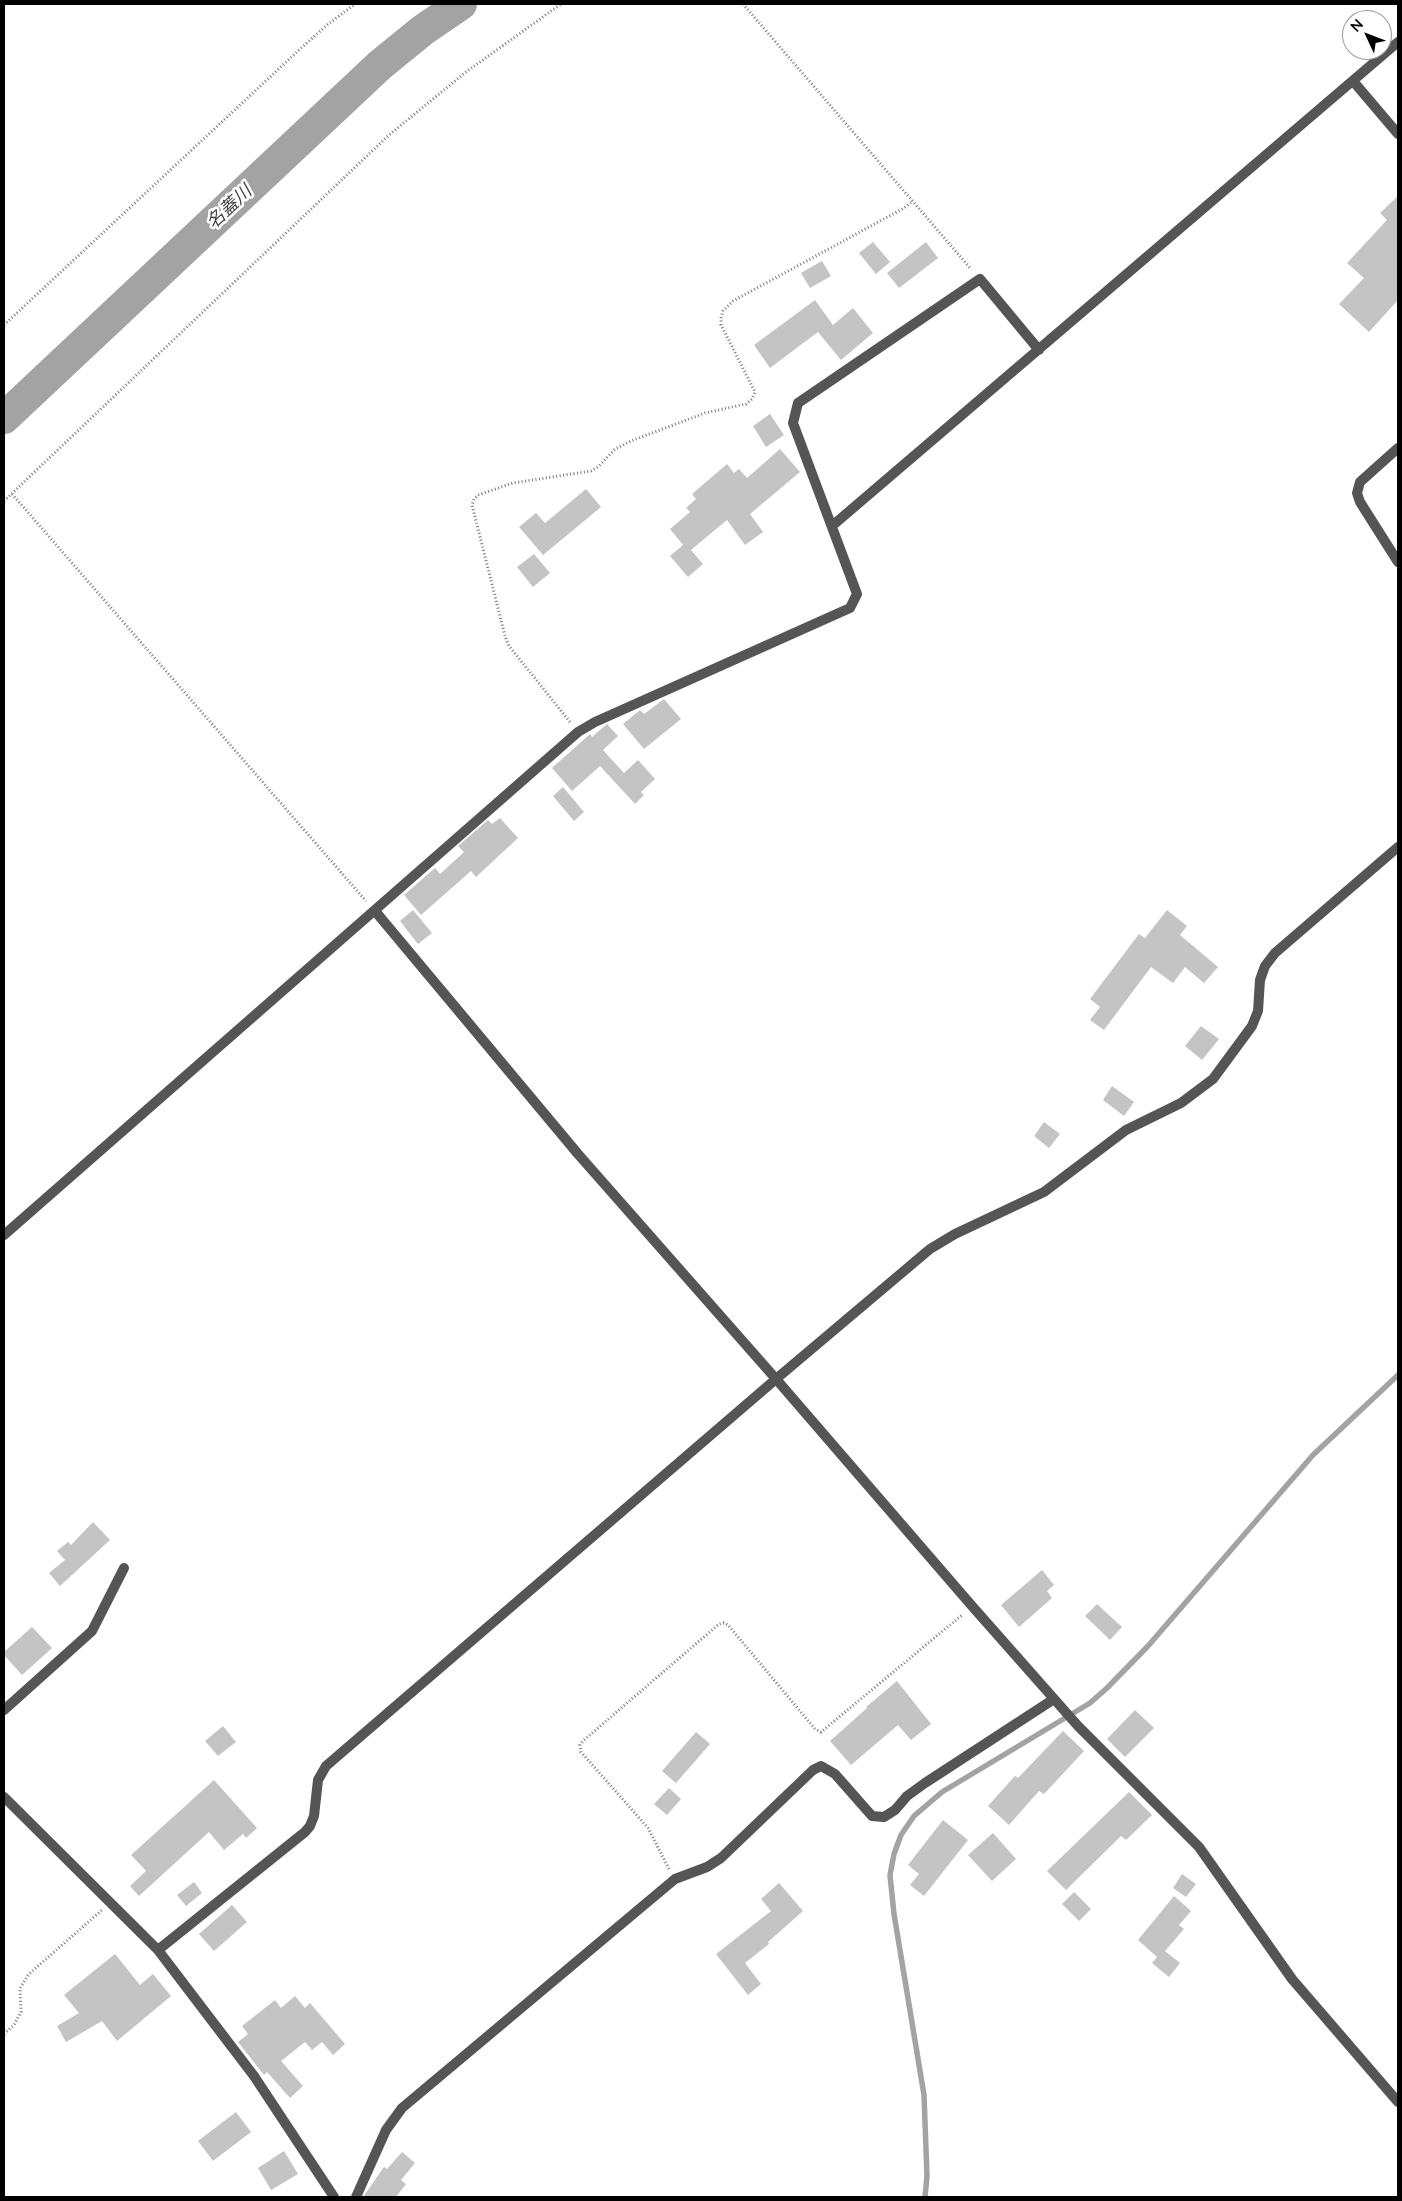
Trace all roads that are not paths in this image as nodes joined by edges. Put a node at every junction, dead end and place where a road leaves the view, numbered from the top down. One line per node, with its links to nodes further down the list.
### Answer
1 (1398, 42): 2 (street)
2 (1353, 81): 3 (street); 4 (street)
3 (1398, 134)
4 (1039, 350): 6 (street); 6 (street)
5 (1398, 448): 7 (street)
6 (832, 526): 9 (street)
7 (1398, 562)
8 (1398, 847): 11 (street)
9 (375, 910): 10 (street); 11 (street)
10 (4, 1235)
11 (776, 1379): 13 (street); 16 (street)
12 (124, 1568): 14 (street)
13 (1054, 1699): 17 (street); 19 (street)
14 (4, 1710)
15 (4, 1797): 16 (street)
16 (158, 1950): 18 (street)
17 (1398, 2102)
18 (334, 2197)
19 (356, 2197)

